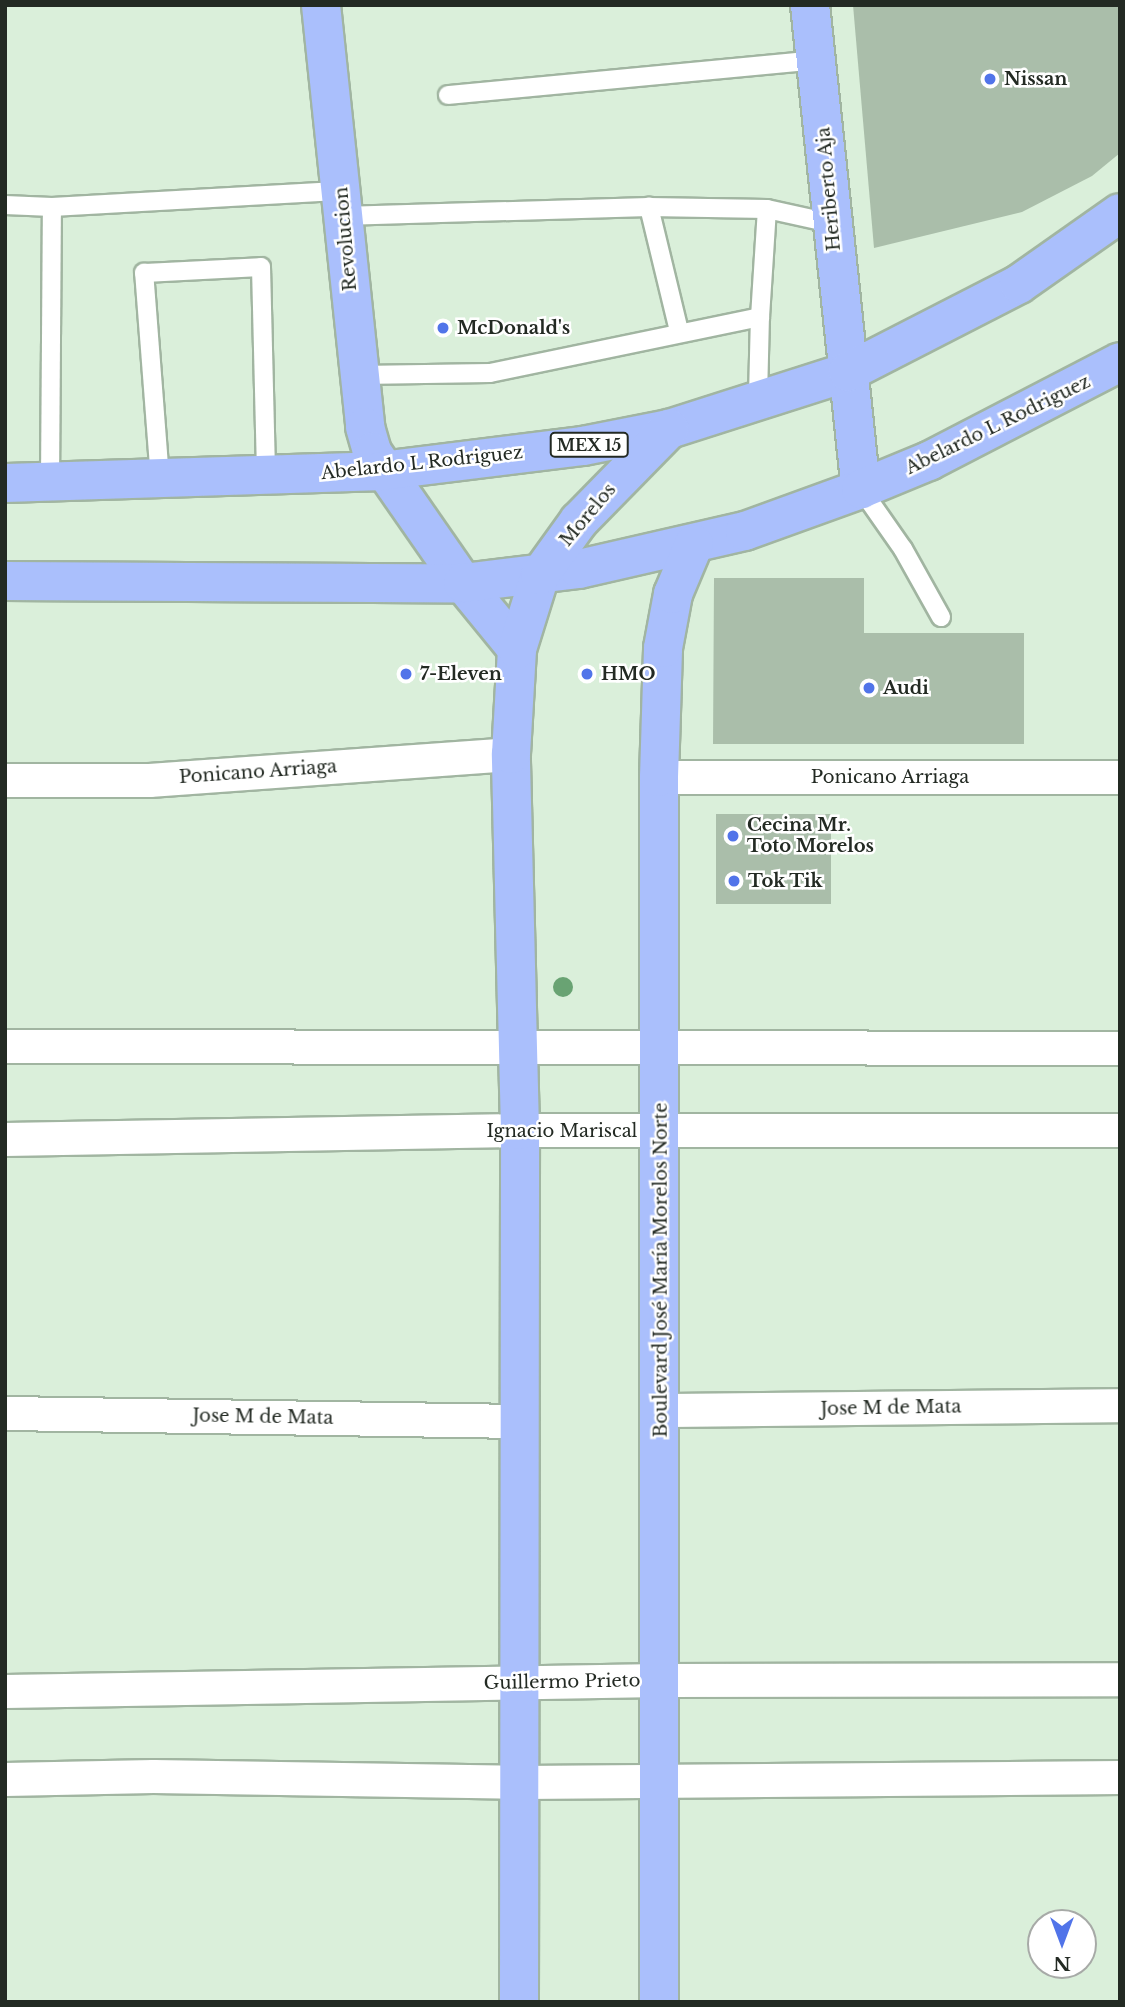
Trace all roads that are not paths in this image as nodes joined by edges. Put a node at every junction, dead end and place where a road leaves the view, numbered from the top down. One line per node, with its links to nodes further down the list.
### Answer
1 (321, 5): 5 (main road, Revolucion)
2 (810, 5): 3 (main road, Heriberto Aja)
3 (819, 60): 4 (lane); 11 (main road, Heriberto Aja)
4 (448, 95)
5 (342, 203): 7 (lane); 8 (lane); 16 (main road, Revolucion)
6 (5, 205): 7 (lane)
7 (52, 207): 22 (lane)
8 (649, 207): 9 (lane); 13 (lane)
9 (767, 209): 11 (lane); 12 (lane)
10 (1120, 214): 14 (main road, Abelardo L Rodriguez / MEX 15)
11 (830, 223): 14 (main road, Heriberto Aja)
12 (760, 317): 13 (lane); 17 (lane)
13 (679, 331): 16 (lane)
14 (848, 372): 17 (main road, Abelardo L Rodriguez / MEX 15); 24 (main road, Heriberto Aja)
15 (1115, 373): 24 (main road, Abelardo L Rodriguez)
16 (360, 375): 19 (main road, Revolucion)
17 (758, 397): 18 (main road, Abelardo L Rodriguez / MEX 15)
18 (668, 429): 19 (main road, Abelardo L Rodriguez / MEX 15); 26 (main road, Morelos)
19 (381, 471): 20 (main road, Abelardo L Rodriguez / MEX 15); 28 (main road, Revolucion)
20 (266, 475): 21 (main road, Abelardo L Rodriguez / MEX 15); 21 (lane)
21 (160, 479): 22 (main road, Abelardo L Rodriguez / MEX 15)
22 (50, 482): 23 (main road, Abelardo L Rodriguez / MEX 15)
23 (5, 483)
24 (860, 489): 25 (main road, Abelardo L Rodriguez); 29 (lane)
25 (694, 544): 26 (main road, Abelardo L Rodriguez); 32 (main road, Boulevard José María Morelos Norte)
26 (540, 575): 28 (main road, Abelardo L Rodriguez); 30 (main road)
27 (5, 581): 28 (main road, Abelardo L Rodriguez)
28 (463, 583): 30 (main road, Revolucion)
29 (941, 617)
30 (517, 649): 31 (main road)
31 (511, 754): 34 (street, Ponicano Arriaga); 37 (main road)
32 (659, 777): 33 (street, Ponicano Arriaga); 38 (main road, Boulevard José María Morelos Norte)
33 (1120, 777)
34 (5, 780)
35 (5, 1046): 37 (street)
36 (1120, 1048): 38 (street)
37 (516, 1050): 38 (street); 39 (main road)
38 (659, 1051): 41 (main road, Boulevard José María Morelos Norte)
39 (520, 1130): 41 (street, Ignacio Mariscal); 42 (street, Ignacio Mariscal); 46 (main road)
40 (1120, 1130): 41 (street, Ignacio Mariscal)
41 (662, 1131): 44 (main road, Boulevard José María Morelos Norte)
42 (5, 1139)
43 (1120, 1405): 44 (street, Jose M de Mata)
44 (662, 1410): 48 (main road, Boulevard José María Morelos Norte)
45 (5, 1413): 46 (street, Jose M de Mata)
46 (520, 1422): 49 (main road)
47 (1120, 1679): 48 (street, Guillermo Prieto)
48 (660, 1680): 49 (street, Guillermo Prieto); 53 (main road, Boulevard José María Morelos Norte)
49 (522, 1683): 50 (street, Guillermo Prieto); 54 (main road)
50 (5, 1691)
51 (1120, 1777): 53 (street)
52 (5, 1779): 54 (street)
53 (662, 1779): 54 (street); 56 (main road, Boulevard José María Morelos Norte)
54 (522, 1782): 55 (main road)
55 (519, 2002)
56 (659, 2002)

